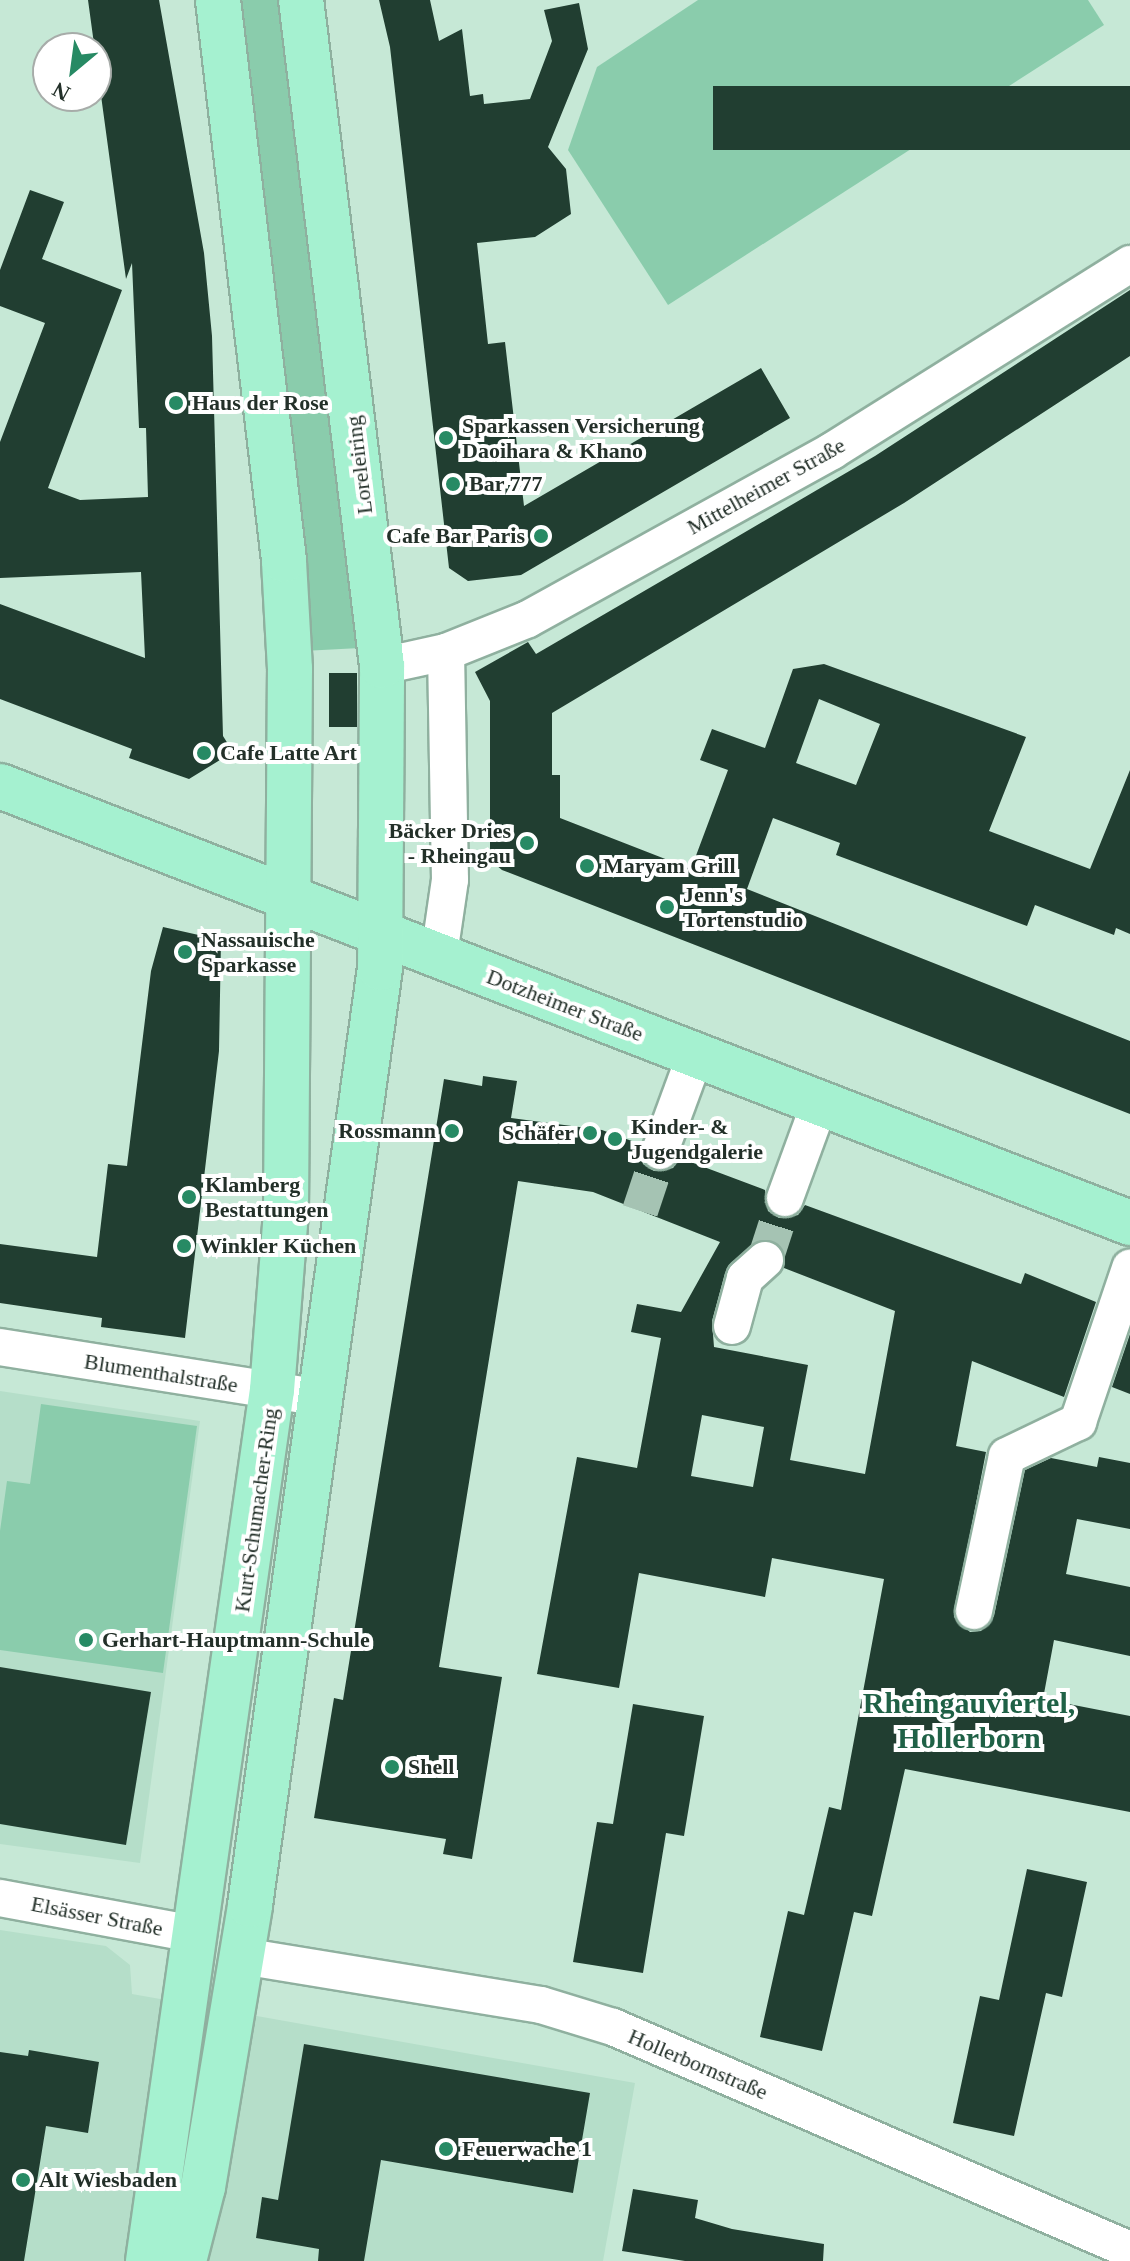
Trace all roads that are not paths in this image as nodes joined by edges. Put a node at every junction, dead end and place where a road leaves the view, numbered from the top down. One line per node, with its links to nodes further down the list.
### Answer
1 (218, 0): 7 (main road)
2 (301, 0): 5 (main road, Loreleiring)
3 (1130, 264): 4 (street, Mittelheimer Straße)
4 (446, 652): 5 (street, Mittelheimer Straße); 9 (street)
5 (382, 666): 8 (main road, Loreleiring)
6 (0, 786): 7 (main road, Dotzheimer Straße)
7 (285, 896): 8 (main road, Dotzheimer Straße); 19 (main road, Kurt-Schumacher-Ring)
8 (381, 932): 9 (main road, Dotzheimer Straße); 20 (main road)
9 (439, 955): 10 (main road, Dotzheimer Straße)
10 (695, 1056): 11 (main road, Dotzheimer Straße); 12 (street)
11 (819, 1105): 13 (street); 14 (main road, Dotzheimer Straße)
12 (660, 1151)
13 (785, 1198)
14 (1130, 1223)
15 (765, 1260): 17 (street)
16 (1130, 1268): 21 (street)
17 (732, 1326)
18 (0, 1347): 19 (street, Blumenthalstraße)
19 (272, 1390): 20 (street, Blumenthalstraße); 23 (main road, Kurt-Schumacher-Ring)
20 (323, 1398): 24 (main road)
21 (974, 1611)
22 (0, 1898): 23 (street, Elsässer Straße)
23 (194, 1934): 26 (main road, Kurt-Schumacher-Ring)
24 (242, 1956): 25 (street, Hollerbornstraße); 27 (main road)
25 (1127, 2253)
26 (148, 2261)
27 (184, 2261)

